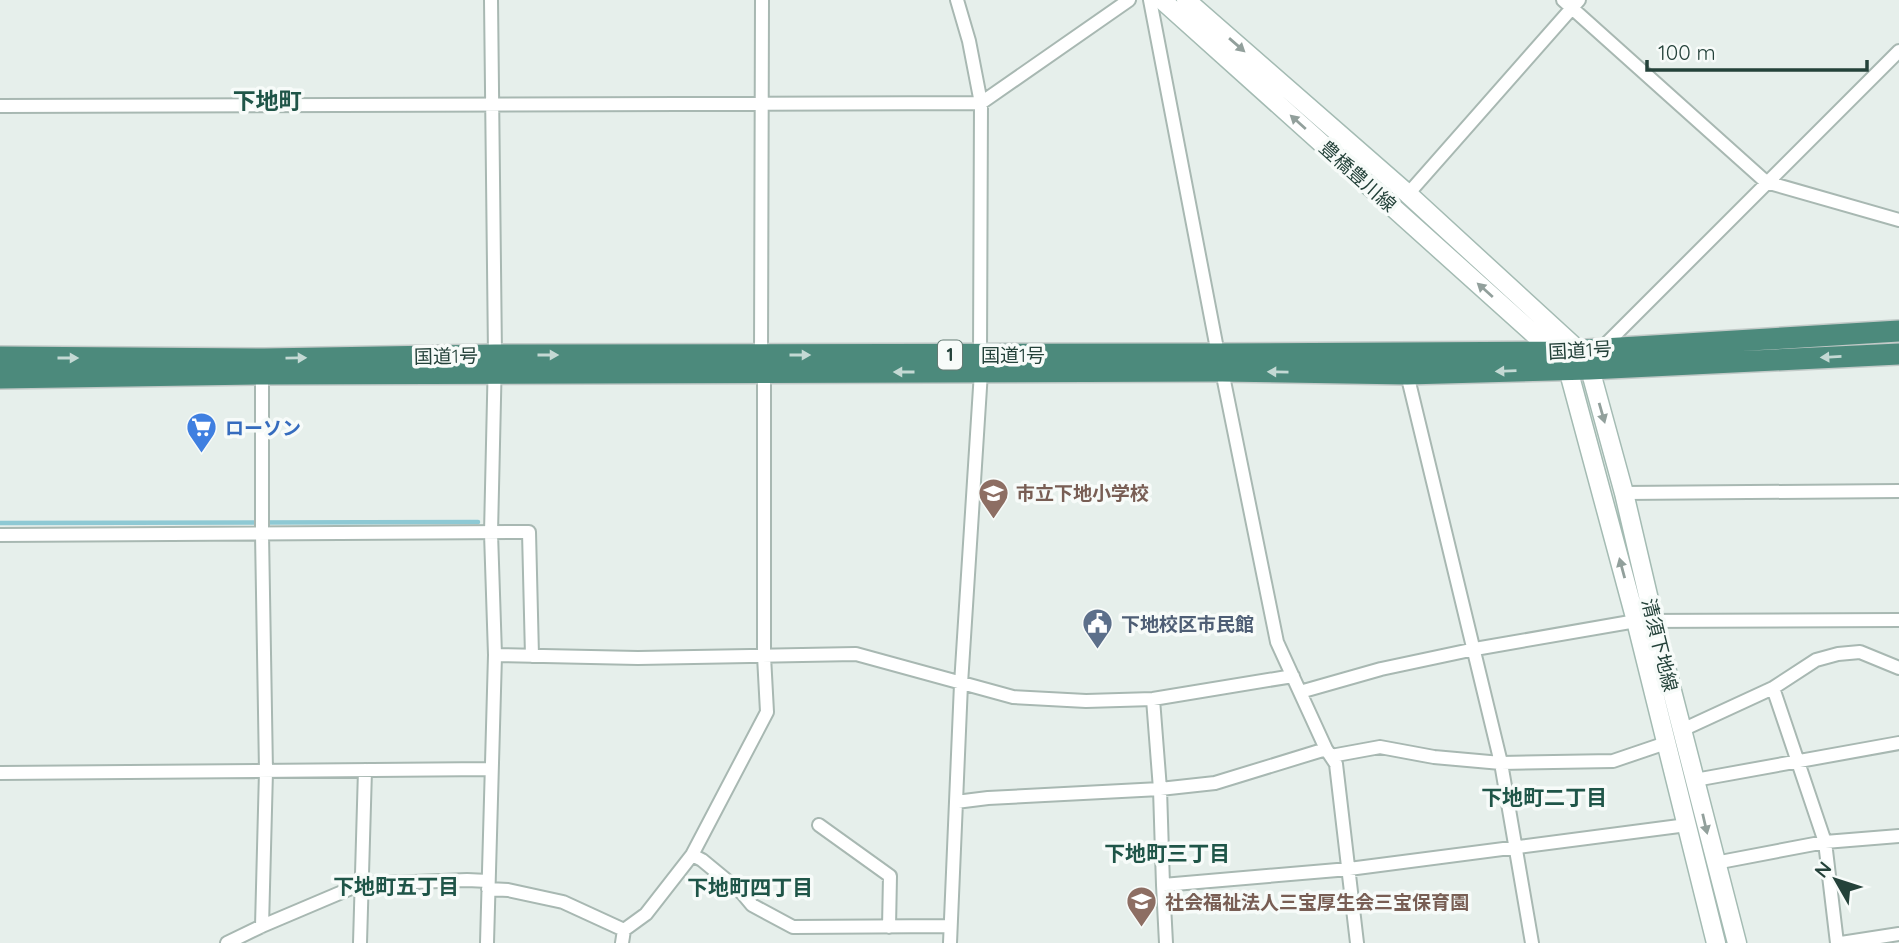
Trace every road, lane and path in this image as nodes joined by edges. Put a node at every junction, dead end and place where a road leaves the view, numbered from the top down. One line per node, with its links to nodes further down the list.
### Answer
1 (491, 0): 12 (street)
2 (762, 0): 11 (street)
3 (957, 0): 10 (street)
4 (1129, 0): 10 (street)
5 (1150, 0): 24 (street)
6 (1162, 0): 20 (main road, 豊橋豊川線, one-way to 6)
7 (1186, 0): 15 (main road, 豊橋豊川線, one-way to 15)
8 (1571, 3): 14 (street); 15 (street)
9 (1899, 51): 14 (street)
10 (981, 103): 11 (street); 23 (street)
11 (762, 104): 12 (street); 26 (street)
12 (493, 105): 13 (street); 25 (street)
13 (0, 106)
14 (1766, 182): 16 (street); 18 (street)
15 (1408, 194): 19 (main road, 豊橋豊川線)
16 (1899, 220)
17 (1899, 331): 18 (highway, 国道1号 / 1)
18 (1601, 349): 19 (highway, 国道1号 / 1)
19 (1578, 350): 20 (highway, 国道1号 / 1); 28 (main road, 清須下地線)
20 (1554, 352): 24 (highway, 国道1号 / 1); 27 (main road, 清須下地線)
21 (1899, 354): 28 (highway, 国道1号 / 1, one-way to 28)
22 (0, 357): 25 (highway, 国道1号 / 1, one-way to 25)
23 (980, 363): 24 (highway, 国道1号 / 1); 26 (highway, 国道1号 / 1); 45 (street)
24 (1220, 363): 30 (highway, 国道1号 / 1, one-way to 24); 44 (street)
25 (495, 364): 26 (highway, 国道1号 / 1); 29 (highway, 国道1号 / 1); 35 (street)
26 (762, 364): 42 (street)
27 (1568, 369): 28 (highway, 国道1号 / 1); 30 (highway, 国道1号 / 1, one-way to 30); 38 (main road, 清須下地線, one-way to 27)
28 (1590, 369): 33 (main road, 清須下地線, one-way to 33)
29 (262, 374): 31 (highway, 国道1号 / 1); 34 (street)
30 (1407, 374): 39 (street)
31 (0, 378)
32 (1899, 491): 33 (street)
33 (1624, 493): 38 (main road, 清須下地線)
34 (262, 533): 35 (street); 36 (street); 57 (street)
35 (491, 533): 40 (street); 41 (street)
36 (0, 535)
37 (1899, 620): 38 (street)
38 (1645, 621): 39 (street); 49 (main road, 清須下地線); 50 (main road, 清須下地線)
39 (1475, 649): 47 (street); 54 (street)
40 (495, 655): 41 (street); 55 (street)
41 (532, 656): 42 (street)
42 (764, 656): 45 (street); 67 (street)
43 (1899, 668): 46 (street)
44 (1293, 676): 47 (street); 48 (street)
45 (961, 684): 48 (street); 61 (street)
46 (1773, 688): 49 (street); 53 (street)
47 (1300, 692): 52 (street)
48 (1153, 699): 60 (street)
49 (1682, 730): 59 (main road, 清須下地線)
50 (1666, 743): 54 (street); 63 (main road, 清須下地線)
51 (1899, 743): 53 (street)
52 (1328, 753): 54 (street); 60 (street); 69 (street)
53 (1797, 760): 59 (street); 65 (street)
54 (1501, 763): 66 (street)
55 (491, 769): 56 (street); 71 (street)
56 (365, 770): 57 (street); 70 (street)
57 (266, 771): 58 (street); 73 (street)
58 (0, 773)
59 (1695, 779): 68 (main road, 清須下地線, one-way to 68)
60 (1160, 789): 61 (street); 72 (street)
61 (956, 802): 74 (street)
62 (819, 825): 75 (street)
63 (1687, 825): 66 (street); 85 (main road, 清須下地線)
64 (1899, 836): 65 (street)
65 (1825, 842): 68 (street); 87 (street)
66 (1517, 848): 69 (street); 84 (street)
67 (692, 855): 75 (street); 77 (street)
68 (1715, 863): 86 (main road, 清須下地線)
69 (1349, 869): 72 (street); 83 (street)
70 (361, 884): 71 (street); 73 (street); 79 (street)
71 (488, 885): 77 (street); 80 (street)
72 (1163, 885): 82 (street)
73 (262, 926): 78 (street)
74 (950, 926): 75 (street); 81 (street)
75 (889, 927)
76 (1899, 934): 87 (street)
77 (623, 936)
78 (227, 943)
79 (360, 943)
80 (487, 943)
81 (950, 943)
82 (1166, 943)
83 (1357, 943)
84 (1532, 943)
85 (1716, 943)
86 (1737, 943)
87 (1839, 943)

